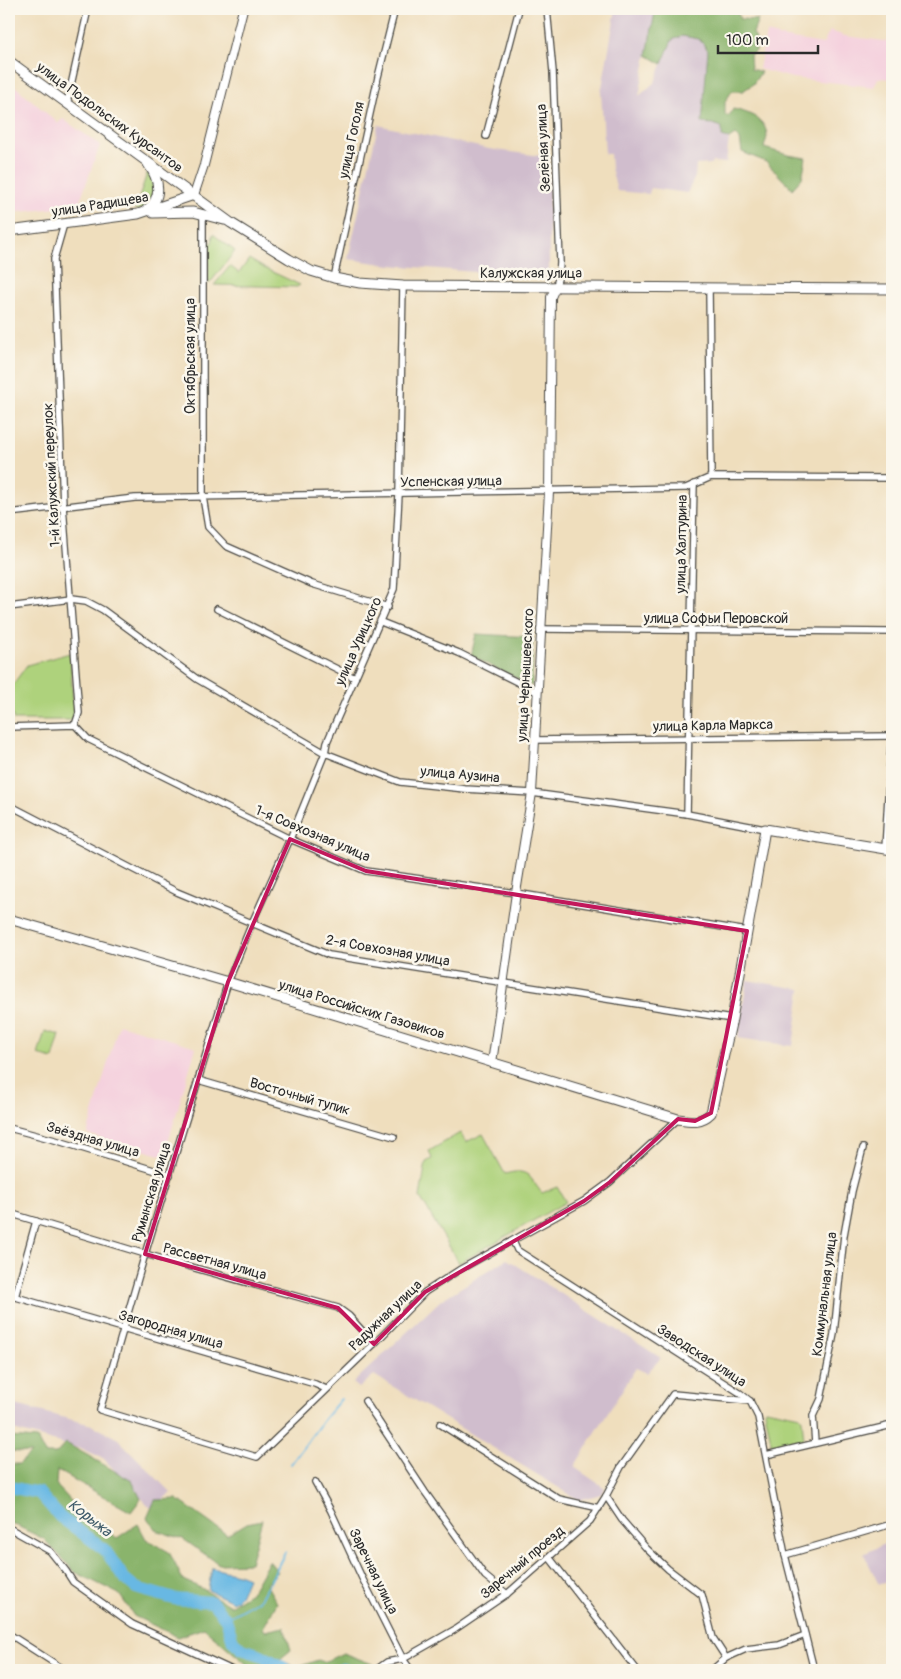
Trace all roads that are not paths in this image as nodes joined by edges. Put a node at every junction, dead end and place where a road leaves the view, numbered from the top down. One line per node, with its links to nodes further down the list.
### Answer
1 (88, 9): 7 (street)
2 (243, 9): 10 (street)
3 (395, 9): 16 (street, улица Гоголя)
4 (519, 9): 8 (street)
5 (547, 9): 18 (street, Зелёная улица)
6 (9, 61): 7 (main road, улица Подольских Курсантов)
7 (67, 103): 9 (main road, улица Подольских Курсантов)
8 (486, 136)
9 (142, 158): 10 (main road, улица Подольских Курсантов); 11 (main road)
10 (194, 195): 11 (main road, улица Радищева); 13 (main road, Калужская улица)
11 (138, 214): 12 (main road); 14 (main road, улица Радищева)
12 (203, 214): 13 (main road); 26 (street, Октябрьская улица)
13 (232, 223): 16 (main road, Калужская улица)
14 (64, 224): 15 (main road, улица Радищева); 27 (street, 1-й Калужский переулок)
15 (9, 231)
16 (334, 278): 17 (main road, Калужская улица)
17 (403, 286): 18 (main road, Калужская улица); 25 (street, улица Урицкого)
18 (556, 286): 19 (main road, Калужская улица); 24 (street, улица Чернышевского)
19 (709, 289): 20 (main road, Калужская улица); 21 (street)
20 (892, 290)
21 (712, 477): 22 (street, Успенская улица); 23 (street, Успенская улица)
22 (892, 478)
23 (694, 484): 24 (street, Успенская улица); 35 (street, улица Халтурина)
24 (549, 492): 25 (street, Успенская улица); 34 (street, улица Чернышевского)
25 (399, 494): 26 (street, Успенская улица); 31 (street, улица Урицкого)
26 (203, 498): 27 (street, Успенская улица); 31 (street)
27 (63, 506): 28 (street, Успенская улица); 29 (street, 1-й Калужский переулок)
28 (9, 513)
29 (71, 599): 30 (street); 39 (street, 1-й Калужский переулок); 45 (street, улица Аузина)
30 (9, 607)
31 (388, 607): 33 (street, улица Урицкого)
32 (217, 608): 37 (street)
33 (381, 622): 37 (street, улица Урицкого); 38 (street)
34 (540, 629): 35 (street, улица Софьи Перовской); 38 (street, улица Чернышевского)
35 (691, 630): 36 (street, улица Софьи Перовской); 43 (street, улица Халтурина)
36 (892, 632)
37 (355, 678): 45 (street, улица Урицкого)
38 (537, 692): 44 (street, улица Чернышевского)
39 (75, 725): 40 (street); 50 (street, 1-я Совхозная улица)
40 (9, 726)
41 (892, 727): 42 (street)
42 (892, 736): 43 (street, улица Карла Маркса); 51 (street)
43 (688, 738): 44 (street, улица Карла Маркса); 48 (street, улица Халтурина)
44 (534, 740): 46 (street, улица Чернышевского)
45 (325, 753): 46 (street, улица Аузина); 50 (street, улица Урицкого)
46 (532, 793): 48 (street, улица Аузина); 52 (street, улица Чернышевского)
47 (9, 805): 54 (street, 2-я Совхозная улица)
48 (687, 814): 49 (street, улица Аузина)
49 (764, 828): 51 (main road, улица Аузина); 55 (main road)
50 (290, 840): 52 (street, 1-я Совхозная улица); 54 (street, улица Урицкого)
51 (889, 849)
52 (516, 893): 55 (street, 1-я Совхозная улица); 57 (street, улица Чернышевского)
53 (9, 920): 56 (main road, улица Российских Газовиков)
54 (252, 923): 56 (street, улица Урицкого); 57 (street, 2-я Совхозная улица)
55 (747, 931): 58 (main road)
56 (228, 982): 59 (main road, улица Российских Газовиков); 60 (street, Румынская улица)
57 (504, 982): 58 (street, 2-я Совхозная улица); 59 (street, улица Чернышевского)
58 (732, 1020): 61 (main road, улица Российских Газовиков)
59 (492, 1063): 61 (main road, улица Российских Газовиков)
60 (198, 1080): 63 (street, Восточный тупик); 65 (street, Румынская улица)
61 (678, 1119): 68 (street, Радужная улица)
62 (9, 1128): 65 (street, Звёздная улица)
63 (394, 1137)
64 (863, 1148): 79 (street, Коммунальная улица)
65 (170, 1175): 69 (street, Румынская улица)
66 (9, 1213): 67 (street, Рассветная улица)
67 (36, 1221): 69 (street, Рассветная улица); 70 (street)
68 (513, 1241): 72 (street, Радужная улица); 75 (street, Заводская улица)
69 (145, 1254): 71 (street, Румынская улица); 72 (street, Рассветная улица)
70 (12, 1296): 71 (street, Загородная улица)
71 (123, 1328): 73 (street, Загородная улица); 76 (street, Румынская улица)
72 (374, 1344): 73 (street, Радужная улица)
73 (326, 1390): 76 (street, Радужная улица)
74 (365, 1401): 88 (street)
75 (750, 1401): 80 (street, Заводская улица); 82 (street, Заречный проезд)
76 (100, 1410)
77 (440, 1424): 83 (street)
78 (892, 1425): 79 (street)
79 (815, 1443): 80 (street)
80 (766, 1455): 86 (street, Заводская улица)
81 (315, 1482): 92 (street, Заречная улица)
82 (606, 1496): 83 (street, Заречный проезд); 91 (street)
83 (599, 1508): 87 (street, Заречный проезд)
84 (892, 1524): 86 (street)
85 (9, 1528): 94 (street)
86 (785, 1556): 90 (street, Заводская улица)
87 (550, 1557): 88 (street, Заречный проезд); 97 (street)
88 (507, 1594): 92 (street, Заречный проезд)
89 (9, 1634): 93 (street)
90 (805, 1635): 91 (street); 99 (street, Заводская улица)
91 (726, 1658): 98 (street)
92 (403, 1659): 95 (street, Заречный проезд); 96 (street, Заречная улица)
93 (65, 1670)
94 (232, 1670)
95 (376, 1670)
96 (411, 1670)
97 (636, 1670)
98 (712, 1670)
99 (814, 1670)

